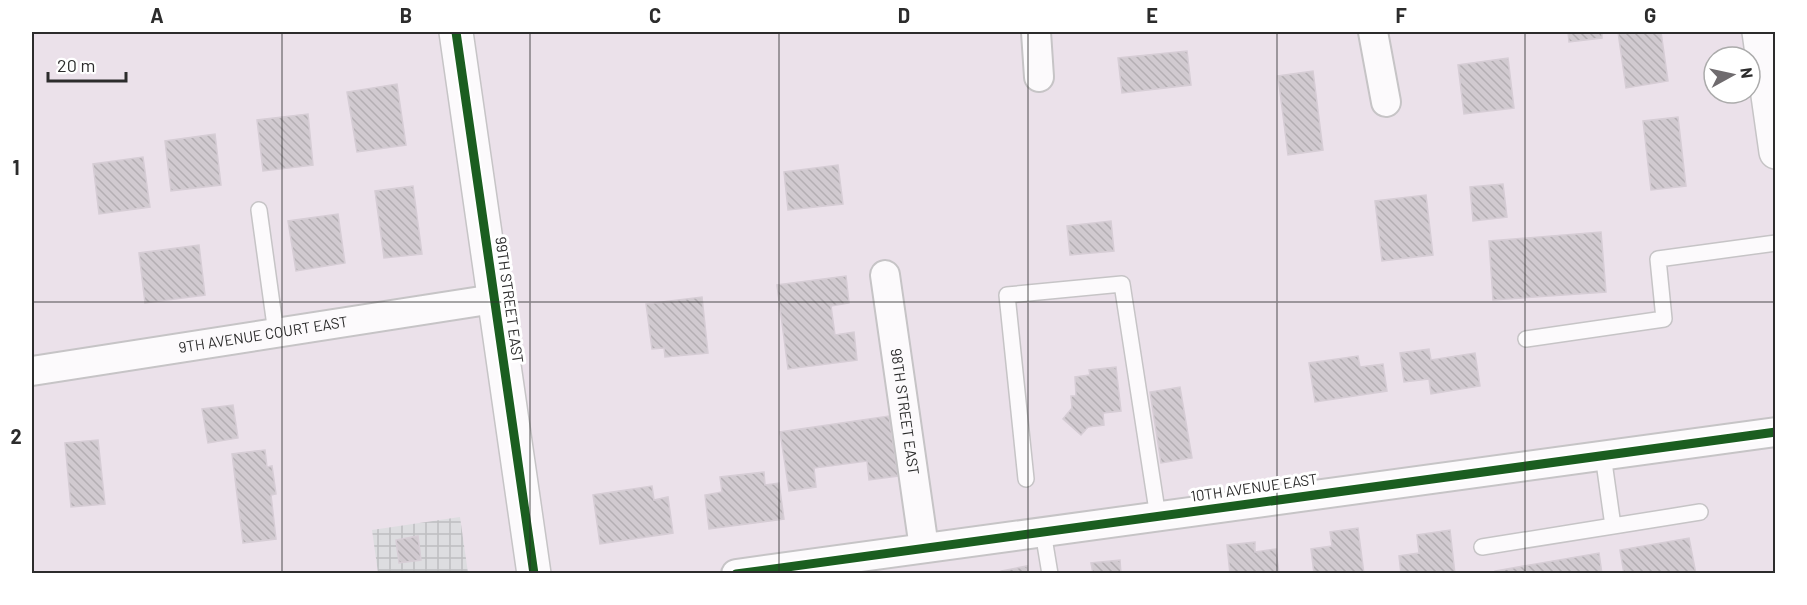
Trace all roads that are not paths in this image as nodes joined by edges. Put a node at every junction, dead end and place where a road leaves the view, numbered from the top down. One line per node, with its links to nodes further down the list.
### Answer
1 (456, 32): 12 (street, 99TH STREET EAST)
2 (1036, 32): 6 (street)
3 (1373, 32): 7 (street)
4 (1759, 32): 5 (street)
5 (1770, 70): 8 (street)
6 (1040, 77)
7 (1386, 102)
8 (1776, 152)
9 (259, 210): 13 (lane)
10 (1776, 243): 14 (lane)
11 (885, 275): 24 (street, 98TH STREET EAST)
12 (494, 299): 13 (street, 9TH AVENUE COURT EAST); 25 (street, 99TH STREET EAST)
13 (276, 333): 15 (street, 9TH AVENUE COURT EAST)
14 (1526, 339)
15 (32, 371)
16 (1776, 432): 17 (street, 10TH AVENUE EAST)
17 (1603, 455): 20 (street, 10TH AVENUE EAST); 21 (lane)
18 (1026, 479): 20 (lane)
19 (1700, 512): 21 (lane)
20 (1158, 517): 22 (street, 10TH AVENUE EAST)
21 (1613, 526): 23 (lane)
22 (1043, 532): 24 (street, 10TH AVENUE EAST); 27 (lane)
23 (1482, 547)
24 (924, 548): 26 (street, 10TH AVENUE EAST)
25 (534, 573)
26 (736, 573)
27 (1050, 573)

